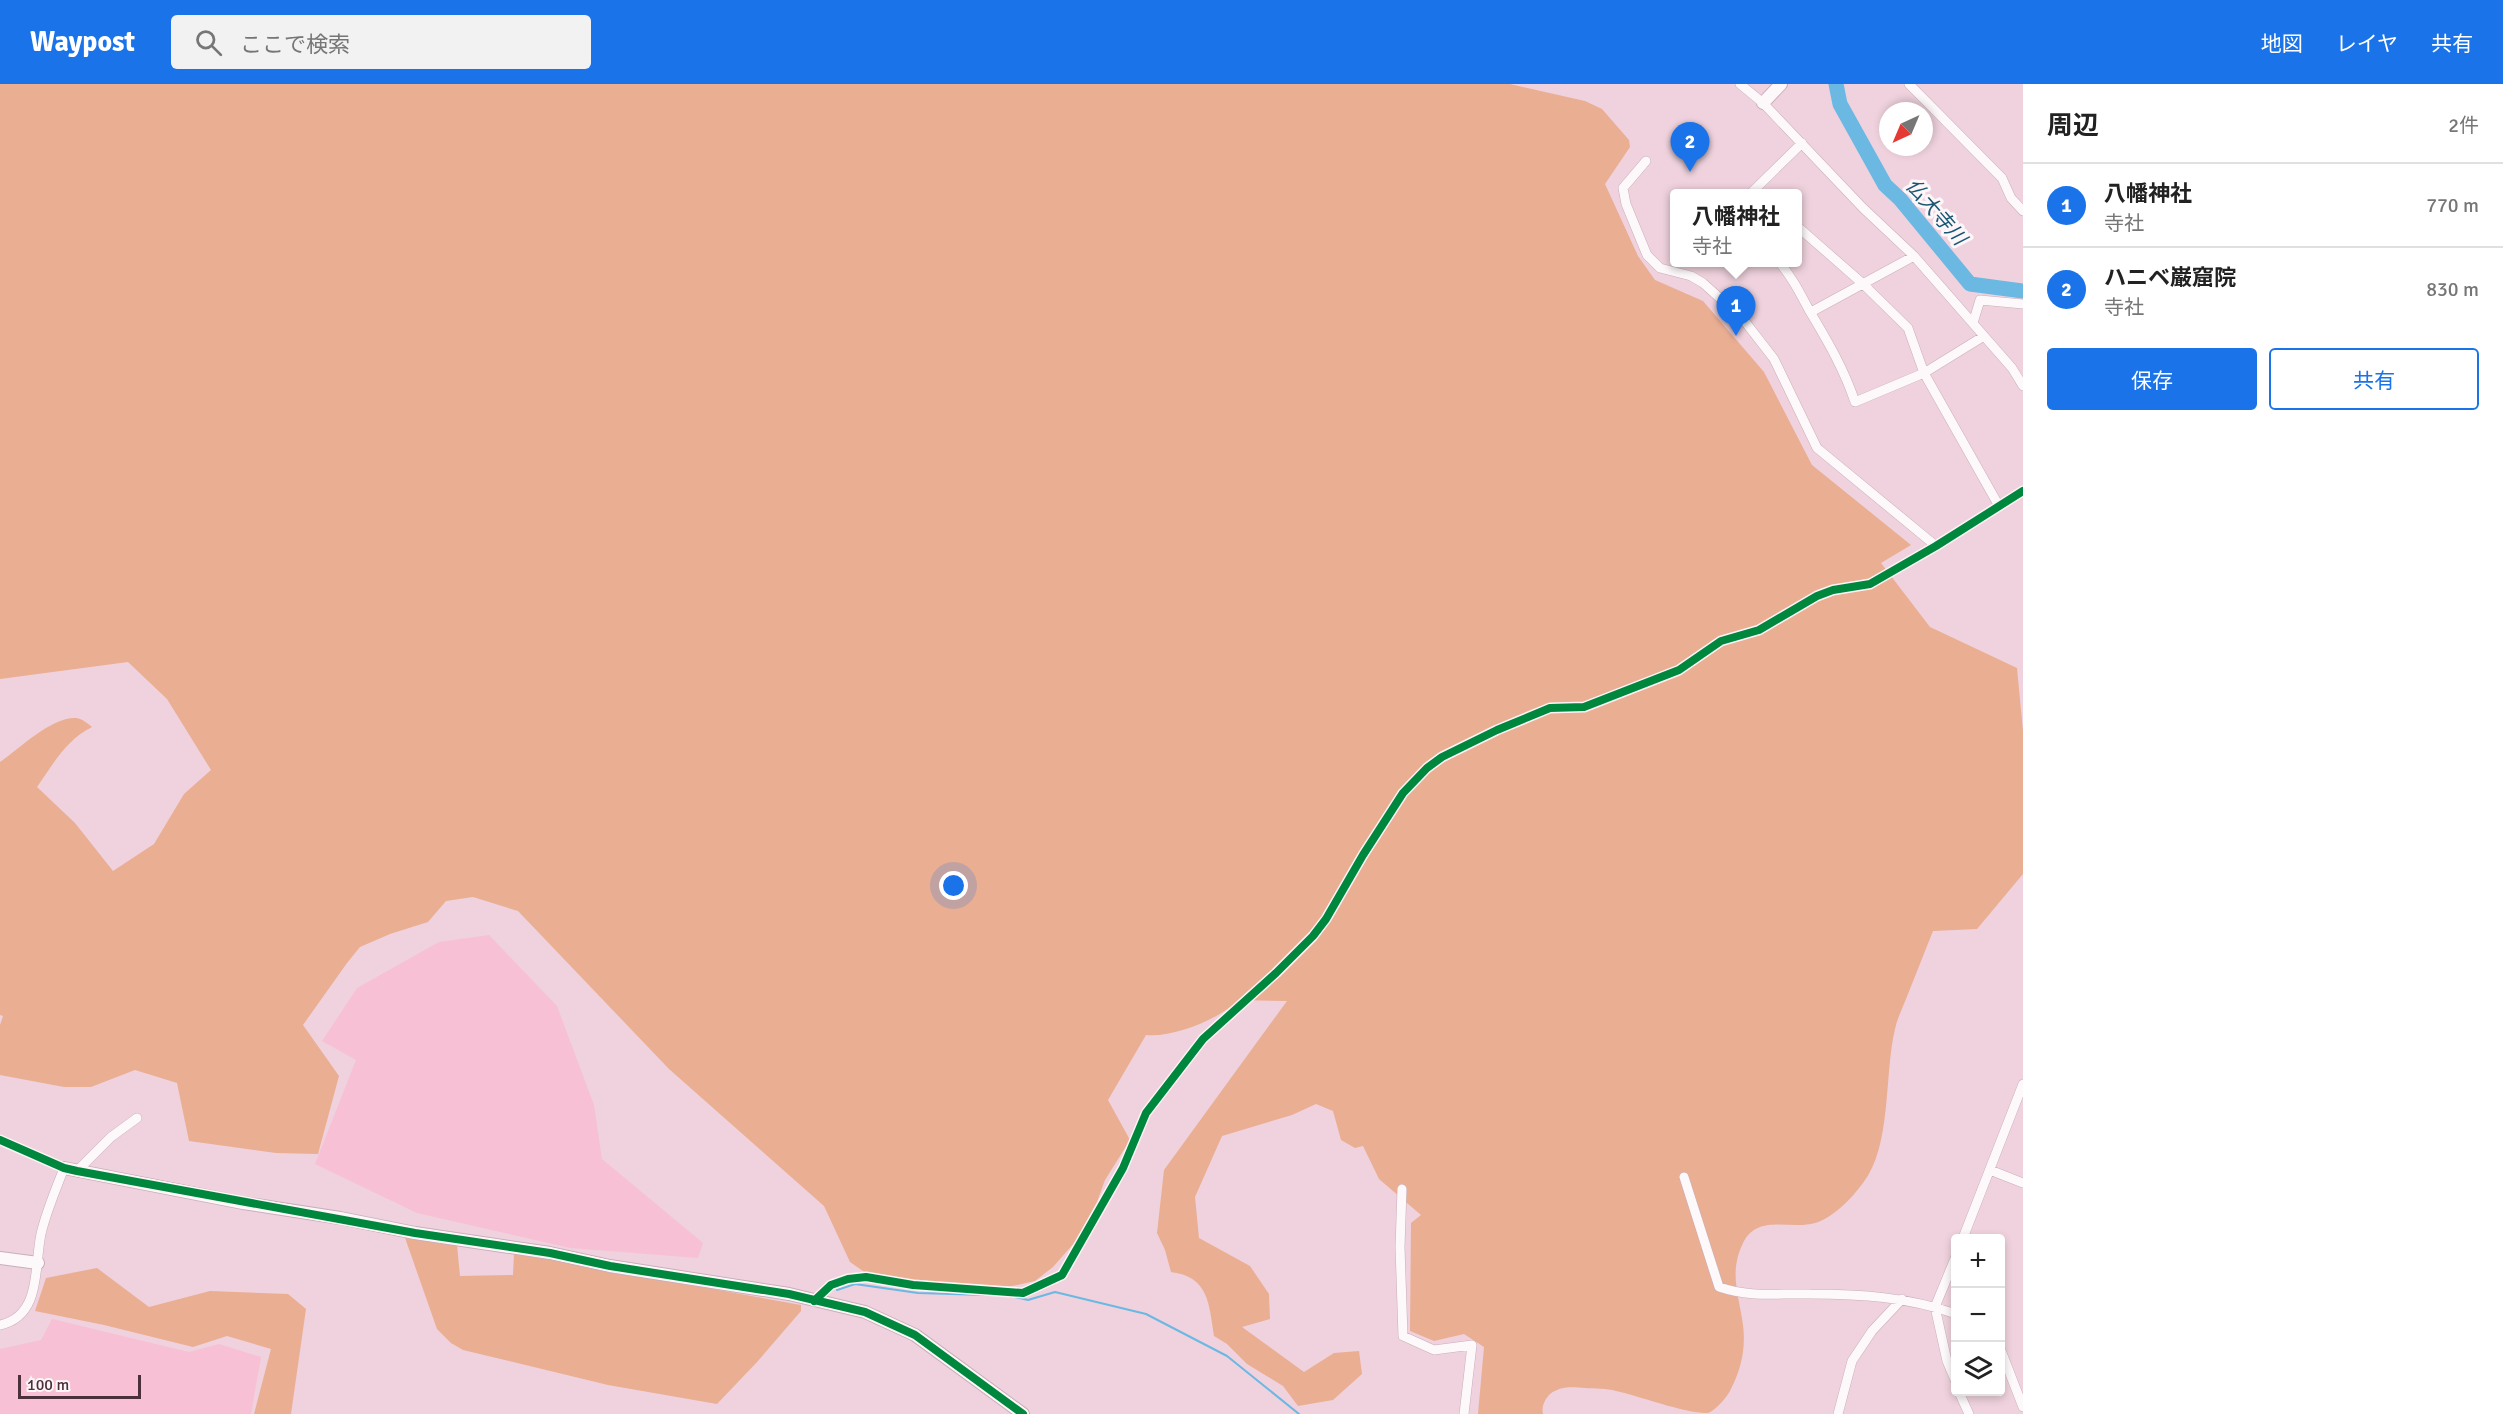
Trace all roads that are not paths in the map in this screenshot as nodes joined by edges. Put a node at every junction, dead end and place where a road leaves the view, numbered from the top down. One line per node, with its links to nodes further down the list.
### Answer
1 (1740, 84): 4 (street)
2 (1781, 84): 4 (street)
3 (1909, 84): 8 (street)
4 (1763, 102): 5 (street)
5 (1802, 143): 7 (street); 10 (street)
6 (1646, 161): 21 (street)
7 (1757, 189)
8 (2023, 211)
9 (1802, 231): 12 (street)
10 (1914, 256): 12 (street); 15 (street)
11 (1783, 267): 14 (street)
12 (1862, 283): 14 (street); 17 (street)
13 (2023, 304): 15 (street)
14 (1811, 312): 17 (street)
15 (1973, 323): 16 (street)
16 (1984, 336): 17 (street); 18 (street)
17 (1924, 373): 20 (street)
18 (2023, 386)
19 (2023, 491): 20 (street)
20 (1999, 506): 21 (street)
21 (1936, 546): 36 (street)
22 (2023, 1084): 26 (street)
23 (137, 1118): 27 (street)
24 (0, 1140): 25 (street)
25 (64, 1168): 27 (street); 33 (street)
26 (1990, 1170): 29 (street); 31 (street)
27 (77, 1171): 36 (street)
28 (1684, 1177): 35 (street)
29 (2023, 1183)
30 (1402, 1189): 45 (street)
31 (1965, 1234)
32 (0, 1258): 33 (street)
33 (38, 1263): 39 (street)
34 (1951, 1268): 37 (street)
35 (1902, 1299): 37 (street); 46 (street)
36 (814, 1301): 44 (street)
37 (1935, 1307): 38 (street); 41 (street)
38 (1951, 1312)
39 (0, 1325)
40 (2005, 1359): 43 (street)
41 (1951, 1370)
42 (1961, 1396): 47 (street)
43 (2023, 1407)
44 (1023, 1414)
45 (1464, 1414)
46 (1838, 1414)
47 (1969, 1414)

